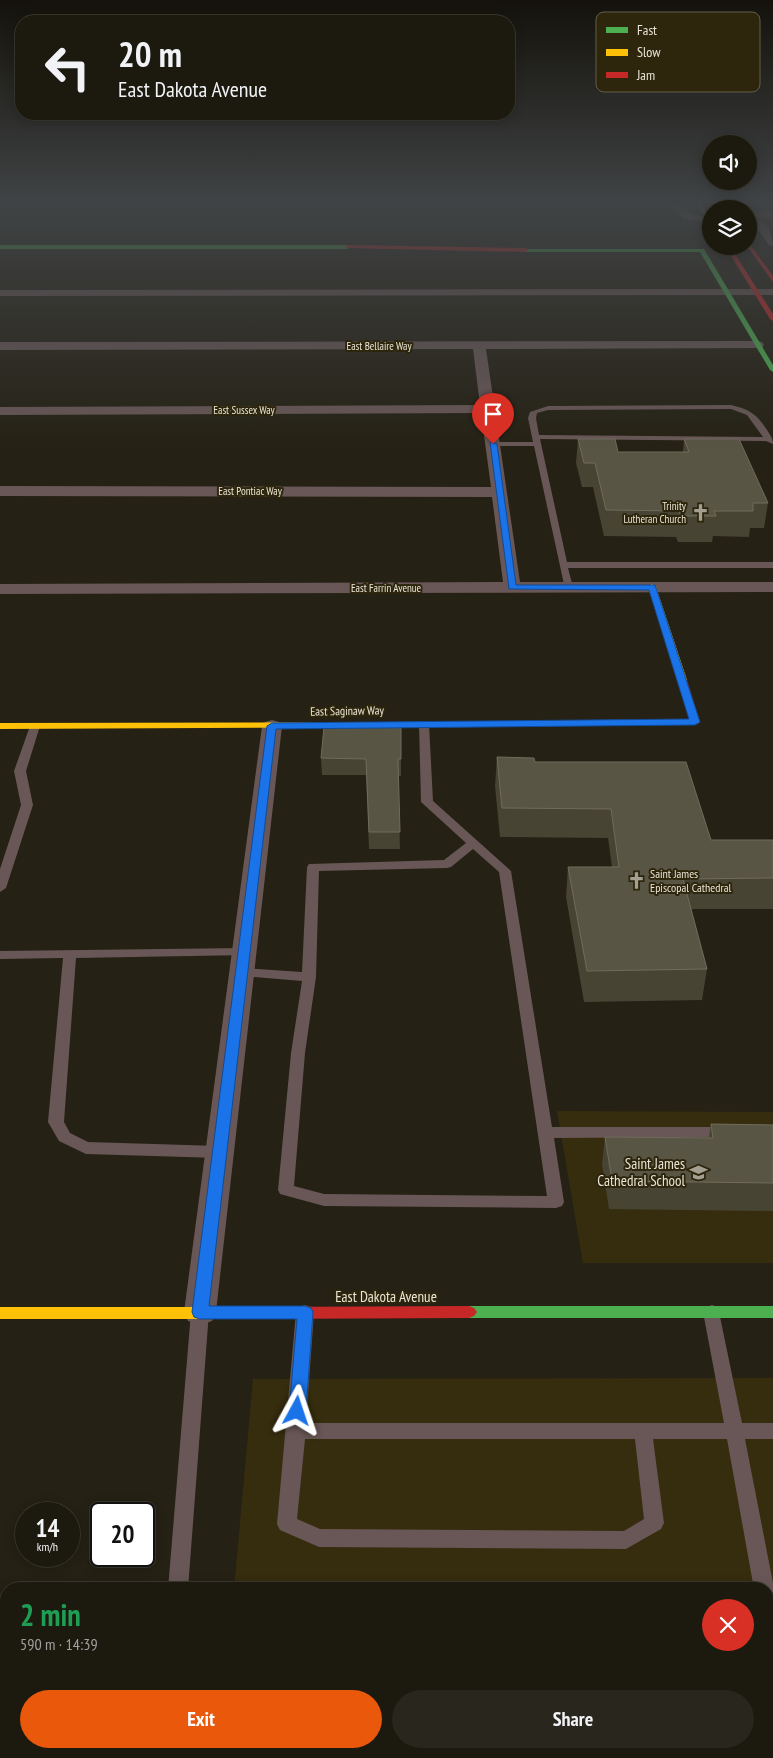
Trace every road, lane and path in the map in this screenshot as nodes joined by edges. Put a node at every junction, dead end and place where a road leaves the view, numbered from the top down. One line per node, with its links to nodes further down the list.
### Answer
1 (723, 286): 3 (street)
2 (752, 286): 4 (street)
3 (727, 292): 4 (street); 6 (street); 8 (street)
4 (756, 292): 5 (street); 7 (street)
5 (773, 292)
6 (0, 293)
7 (773, 318)
8 (758, 345): 10 (street, East Bellaire Way); 11 (street)
9 (0, 346): 10 (street, East Bellaire Way)
10 (479, 346): 12 (street)
11 (773, 370)
12 (488, 409): 13 (street, East Sussex Way); 16 (street)
13 (0, 410)
14 (770, 440): 15 (lane); 15 (lane)
15 (537, 441): 16 (lane); 19 (lane)
16 (493, 444): 18 (street)
17 (0, 491): 18 (street, East Pontiac Way)
18 (500, 492): 21 (street)
19 (563, 565): 20 (lane); 22 (lane)
20 (773, 565)
21 (512, 587): 22 (street, East Farrin Avenue); 25 (street, East Farrin Avenue)
22 (568, 587): 23 (street, East Farrin Avenue)
23 (652, 587): 24 (street, East Farrin Avenue); 26 (street, East Saginaw Way)
24 (773, 587)
25 (0, 589)
26 (424, 724): 29 (street, East Saginaw Way); 30 (lane)
27 (0, 726): 28 (street, East Saginaw Way)
28 (35, 726): 29 (street, East Saginaw Way); 31 (lane)
29 (272, 726): 34 (street)
30 (473, 843): 35 (lane); 37 (lane)
31 (0, 888)
32 (0, 955): 33 (lane)
33 (70, 956): 34 (lane); 38 (lane)
34 (243, 962): 35 (lane); 38 (street)
35 (309, 977): 37 (lane)
36 (743, 1132): 37 (lane)
37 (546, 1133)
38 (219, 1152): 39 (street)
39 (200, 1312): 40 (street, East Dakota Avenue); 43 (street, East Dakota Avenue); 48 (lane)
40 (305, 1312): 41 (street, East Dakota Avenue); 44 (lane)
41 (712, 1312): 42 (street, East Dakota Avenue); 46 (lane)
42 (773, 1312)
43 (0, 1313)
44 (296, 1431): 45 (lane); 45 (lane)
45 (643, 1431): 46 (lane)
46 (735, 1431): 47 (lane); 49 (lane)
47 (773, 1431)
48 (179, 1582)
49 (763, 1582)

